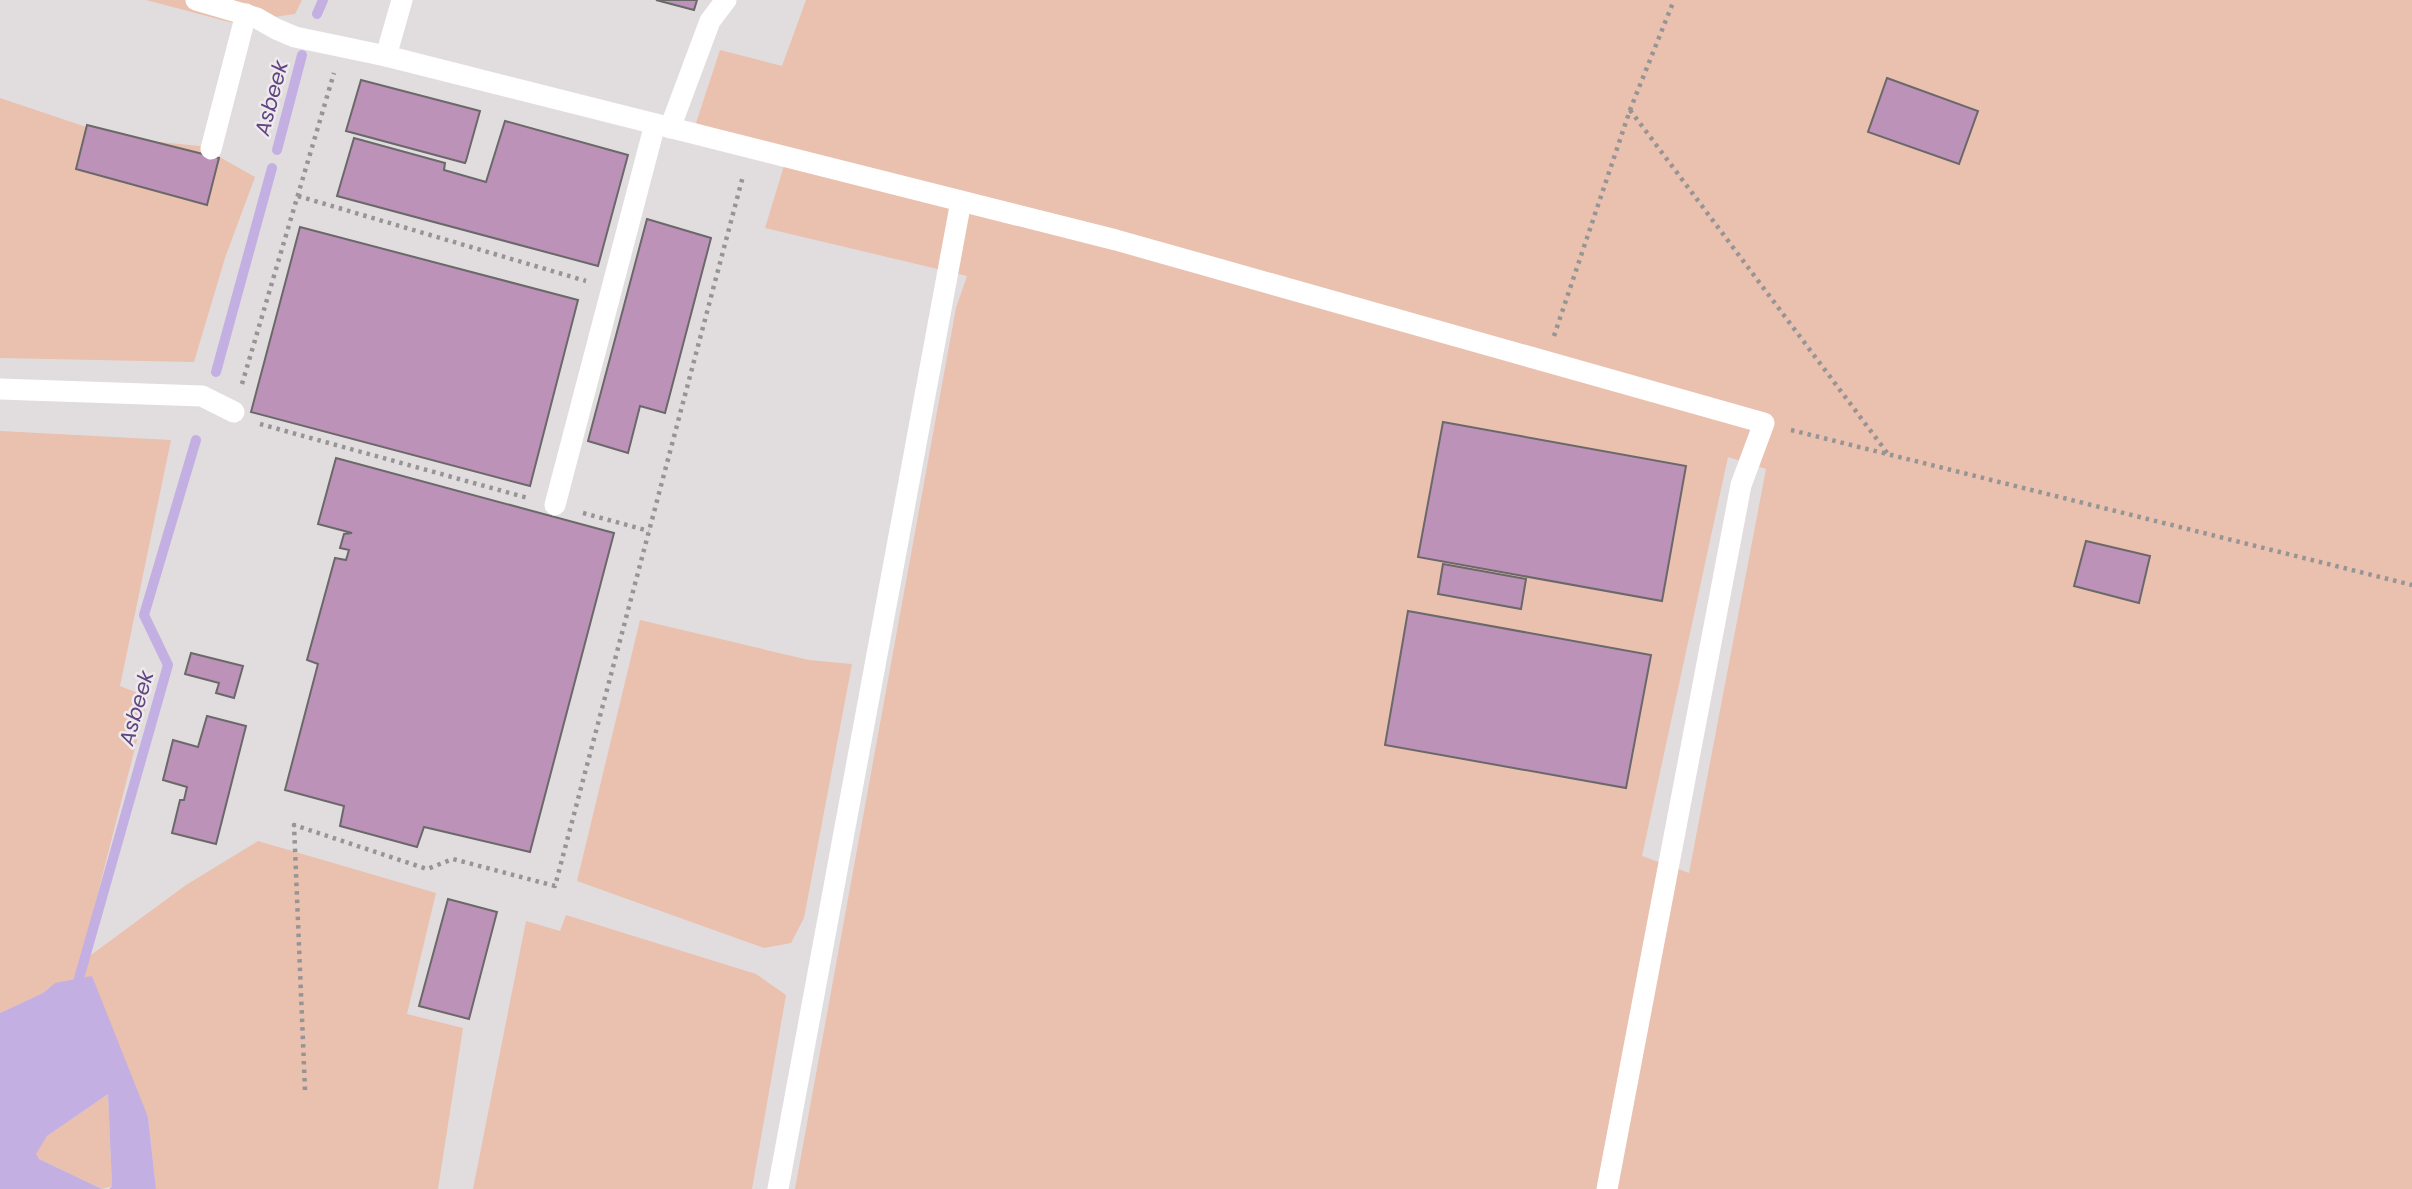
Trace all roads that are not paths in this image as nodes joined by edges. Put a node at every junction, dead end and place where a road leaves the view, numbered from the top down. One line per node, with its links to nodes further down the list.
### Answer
1 (196, 0): 4 (lane)
2 (402, 0): 5 (lane)
3 (726, 0): 6 (lane)
4 (252, 16): 5 (lane); 7 (lane)
5 (386, 56): 6 (lane)
6 (662, 126): 8 (lane); 11 (lane)
7 (211, 149)
8 (961, 201): 12 (lane); 13 (lane)
9 (0, 390): 10 (lane)
10 (234, 412)
11 (555, 505)
12 (778, 1189)
13 (1608, 1189)

